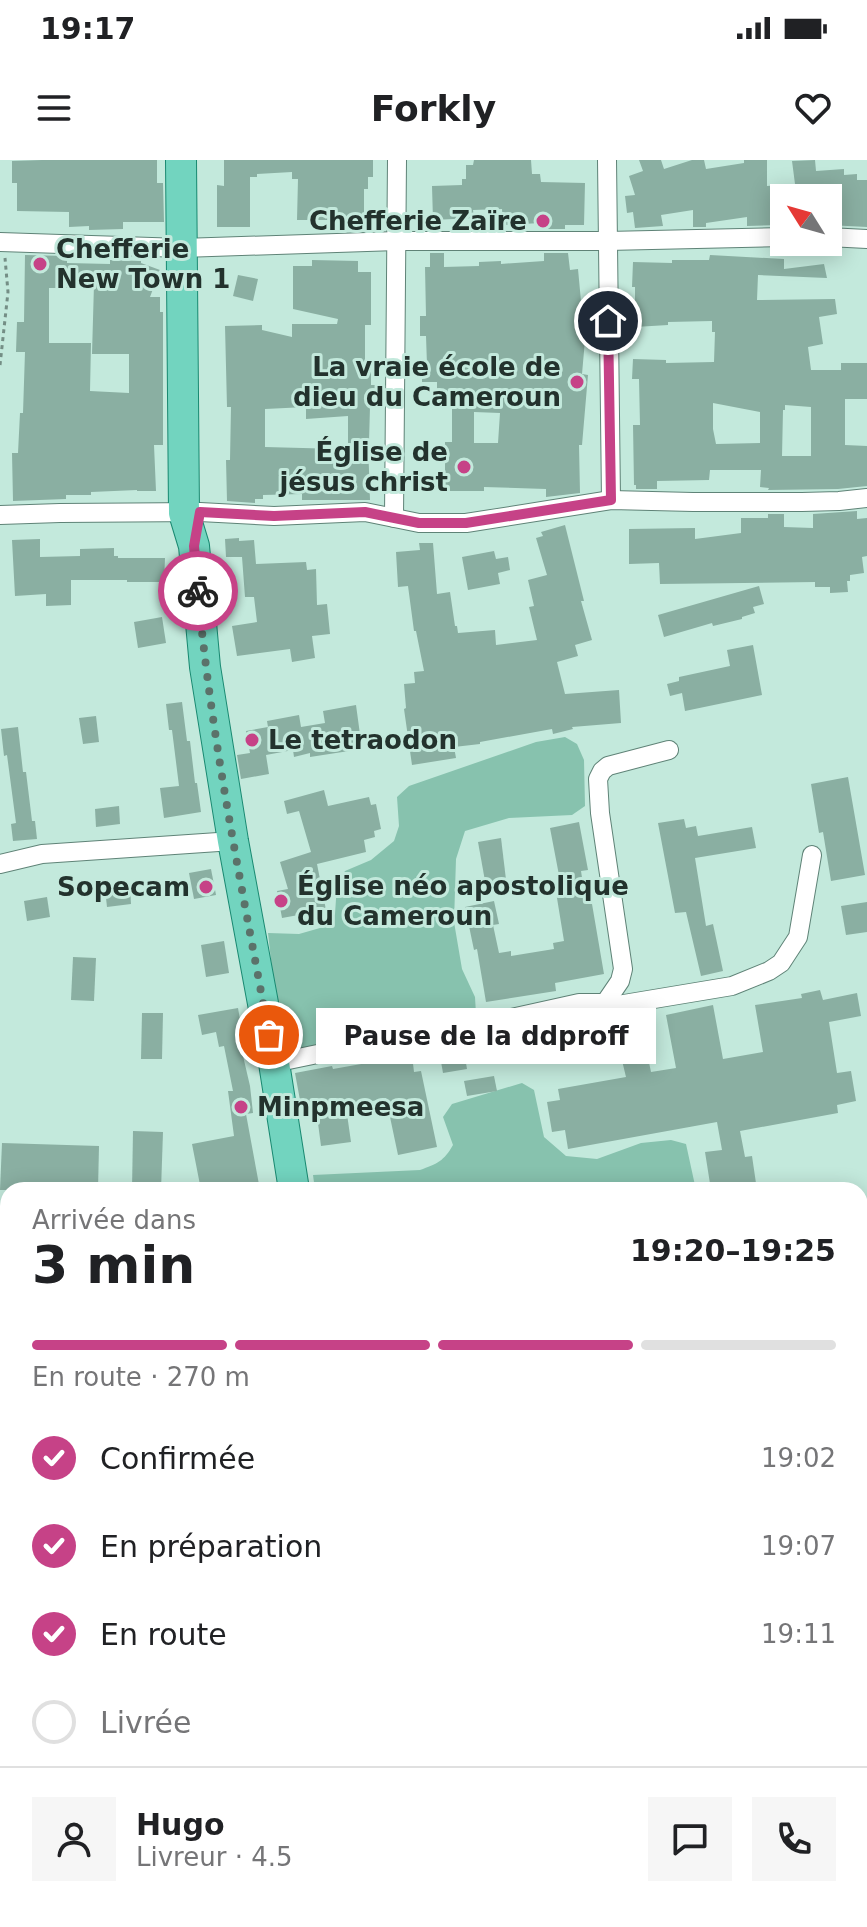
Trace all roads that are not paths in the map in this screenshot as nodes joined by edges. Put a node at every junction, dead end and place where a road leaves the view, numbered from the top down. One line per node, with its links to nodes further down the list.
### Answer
1 (181, 160): 11 (main road)
2 (202, 160): 11 (main road)
3 (397, 160): 8 (street)
4 (607, 160): 9 (street)
5 (770, 237): 9 (street)
6 (842, 238): 7 (street)
7 (867, 239)
8 (397, 241): 9 (street); 11 (street); 16 (street)
9 (607, 241): 13 (street)
10 (0, 242): 11 (street)
11 (192, 248): 14 (main road)
12 (867, 498): 13 (street)
13 (611, 500): 16 (street)
14 (192, 512): 15 (street); 16 (street); 18 (main road)
15 (0, 515)
16 (394, 518)
17 (669, 750): 21 (street)
18 (233, 841): 20 (street); 22 (main road)
19 (812, 855): 21 (street)
20 (0, 864)
21 (605, 1003): 22 (street)
22 (274, 1063): 23 (main road)
23 (293, 1182)

